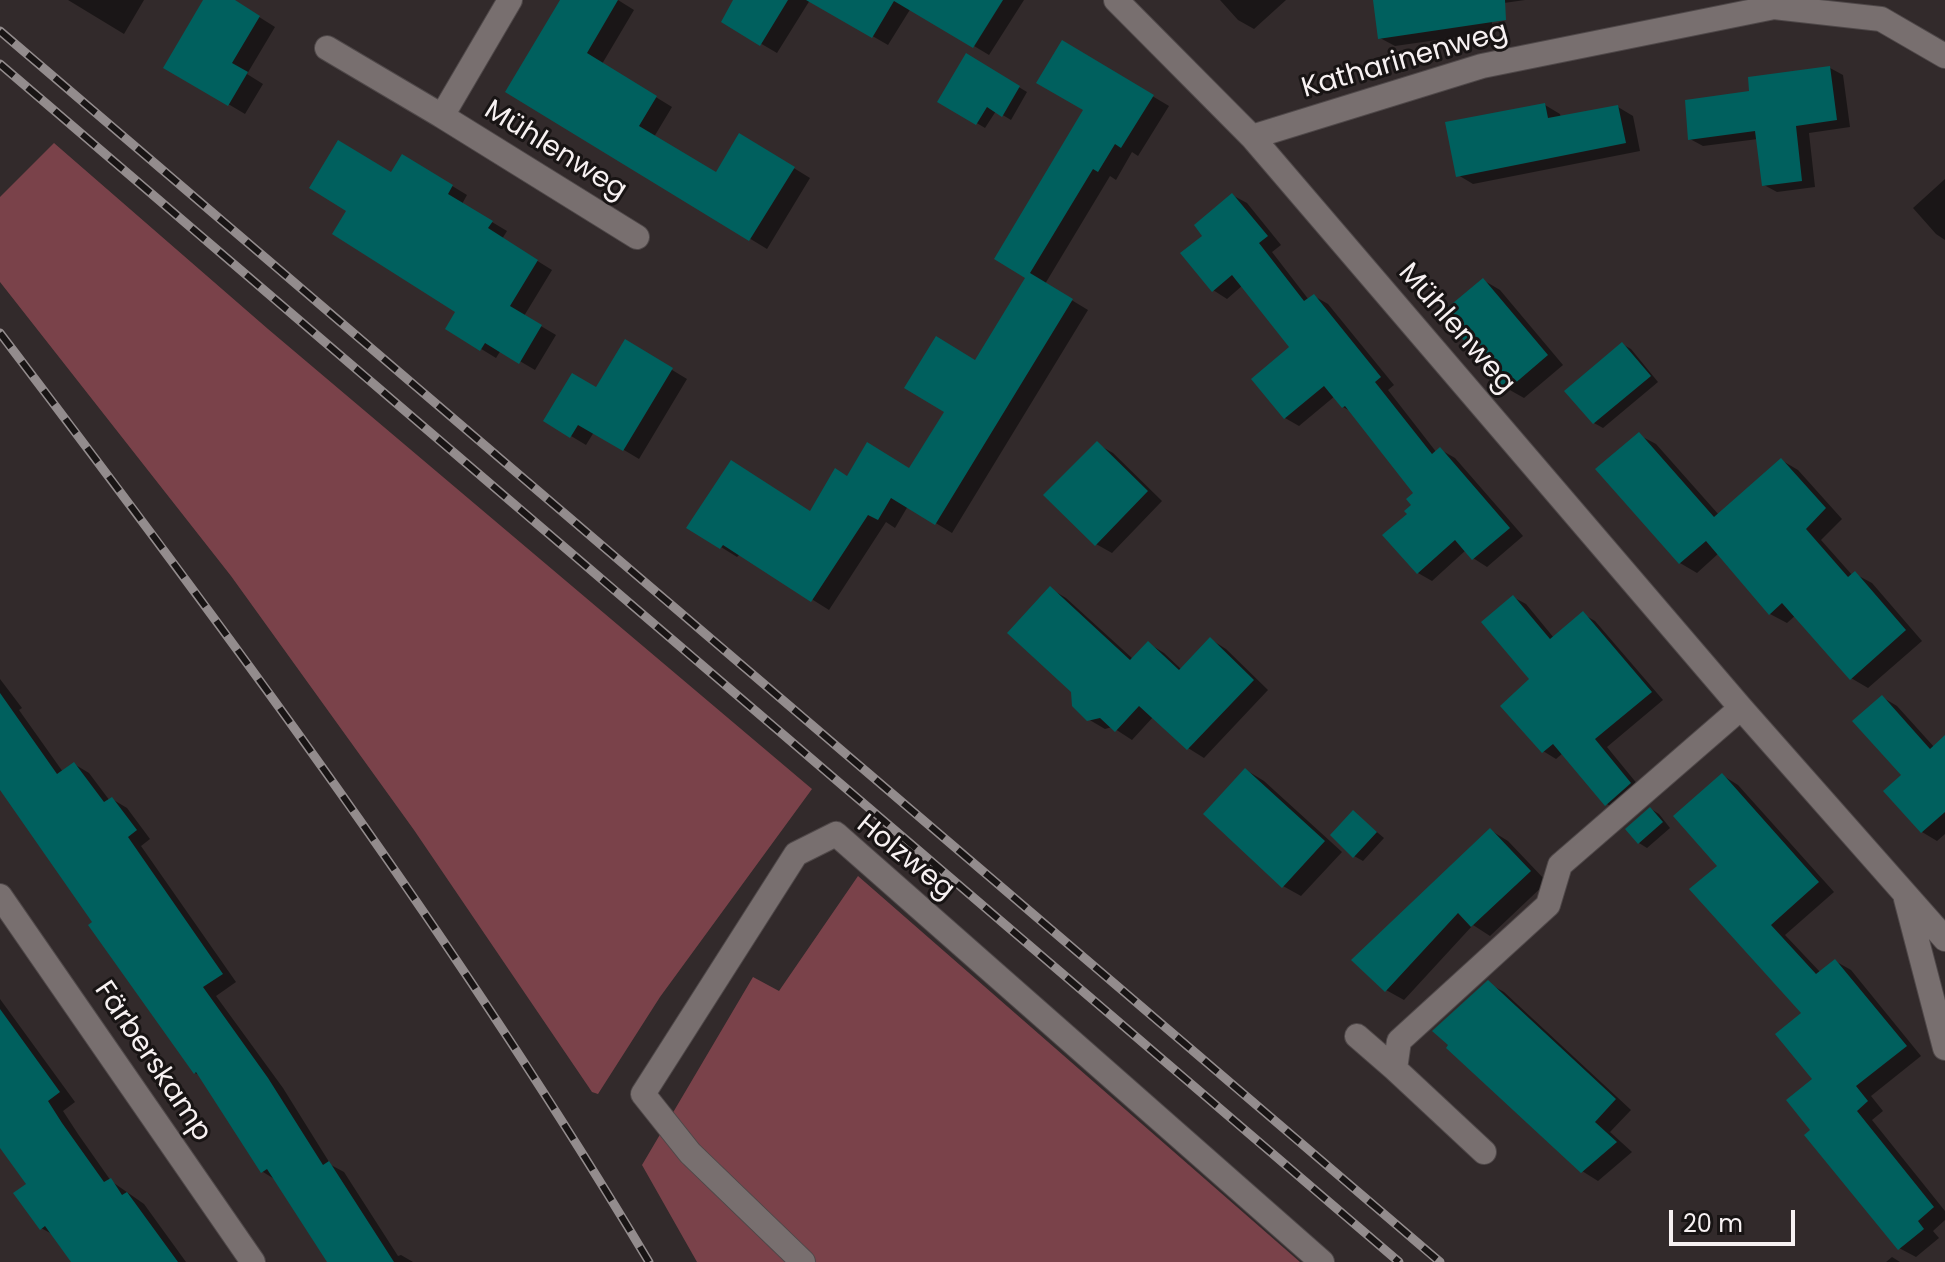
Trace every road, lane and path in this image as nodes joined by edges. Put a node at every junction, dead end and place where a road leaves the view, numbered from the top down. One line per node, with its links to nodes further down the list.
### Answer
1 (510, 0): 5 (street, Mühlenweg)
2 (1116, 0): 6 (street, Mühlenweg)
3 (327, 48): 5 (street, Mühlenweg)
4 (1945, 56): 6 (street, Katharinenweg)
5 (442, 116): 7 (street, Mühlenweg)
6 (1252, 137): 8 (street, Mühlenweg)
7 (637, 237)
8 (1741, 708): 9 (street, Mühlenweg); 14 (street)
9 (1905, 893): 11 (street, Mühlenweg); 13 (street)
10 (0, 896): 16 (street, Färberskamp)
11 (1945, 939)
12 (1357, 1036): 14 (street)
13 (1945, 1048)
14 (1395, 1069): 15 (street)
15 (1484, 1152)
16 (253, 1262)
17 (803, 1262): 18 (street, Holzweg)
18 (1322, 1262)

